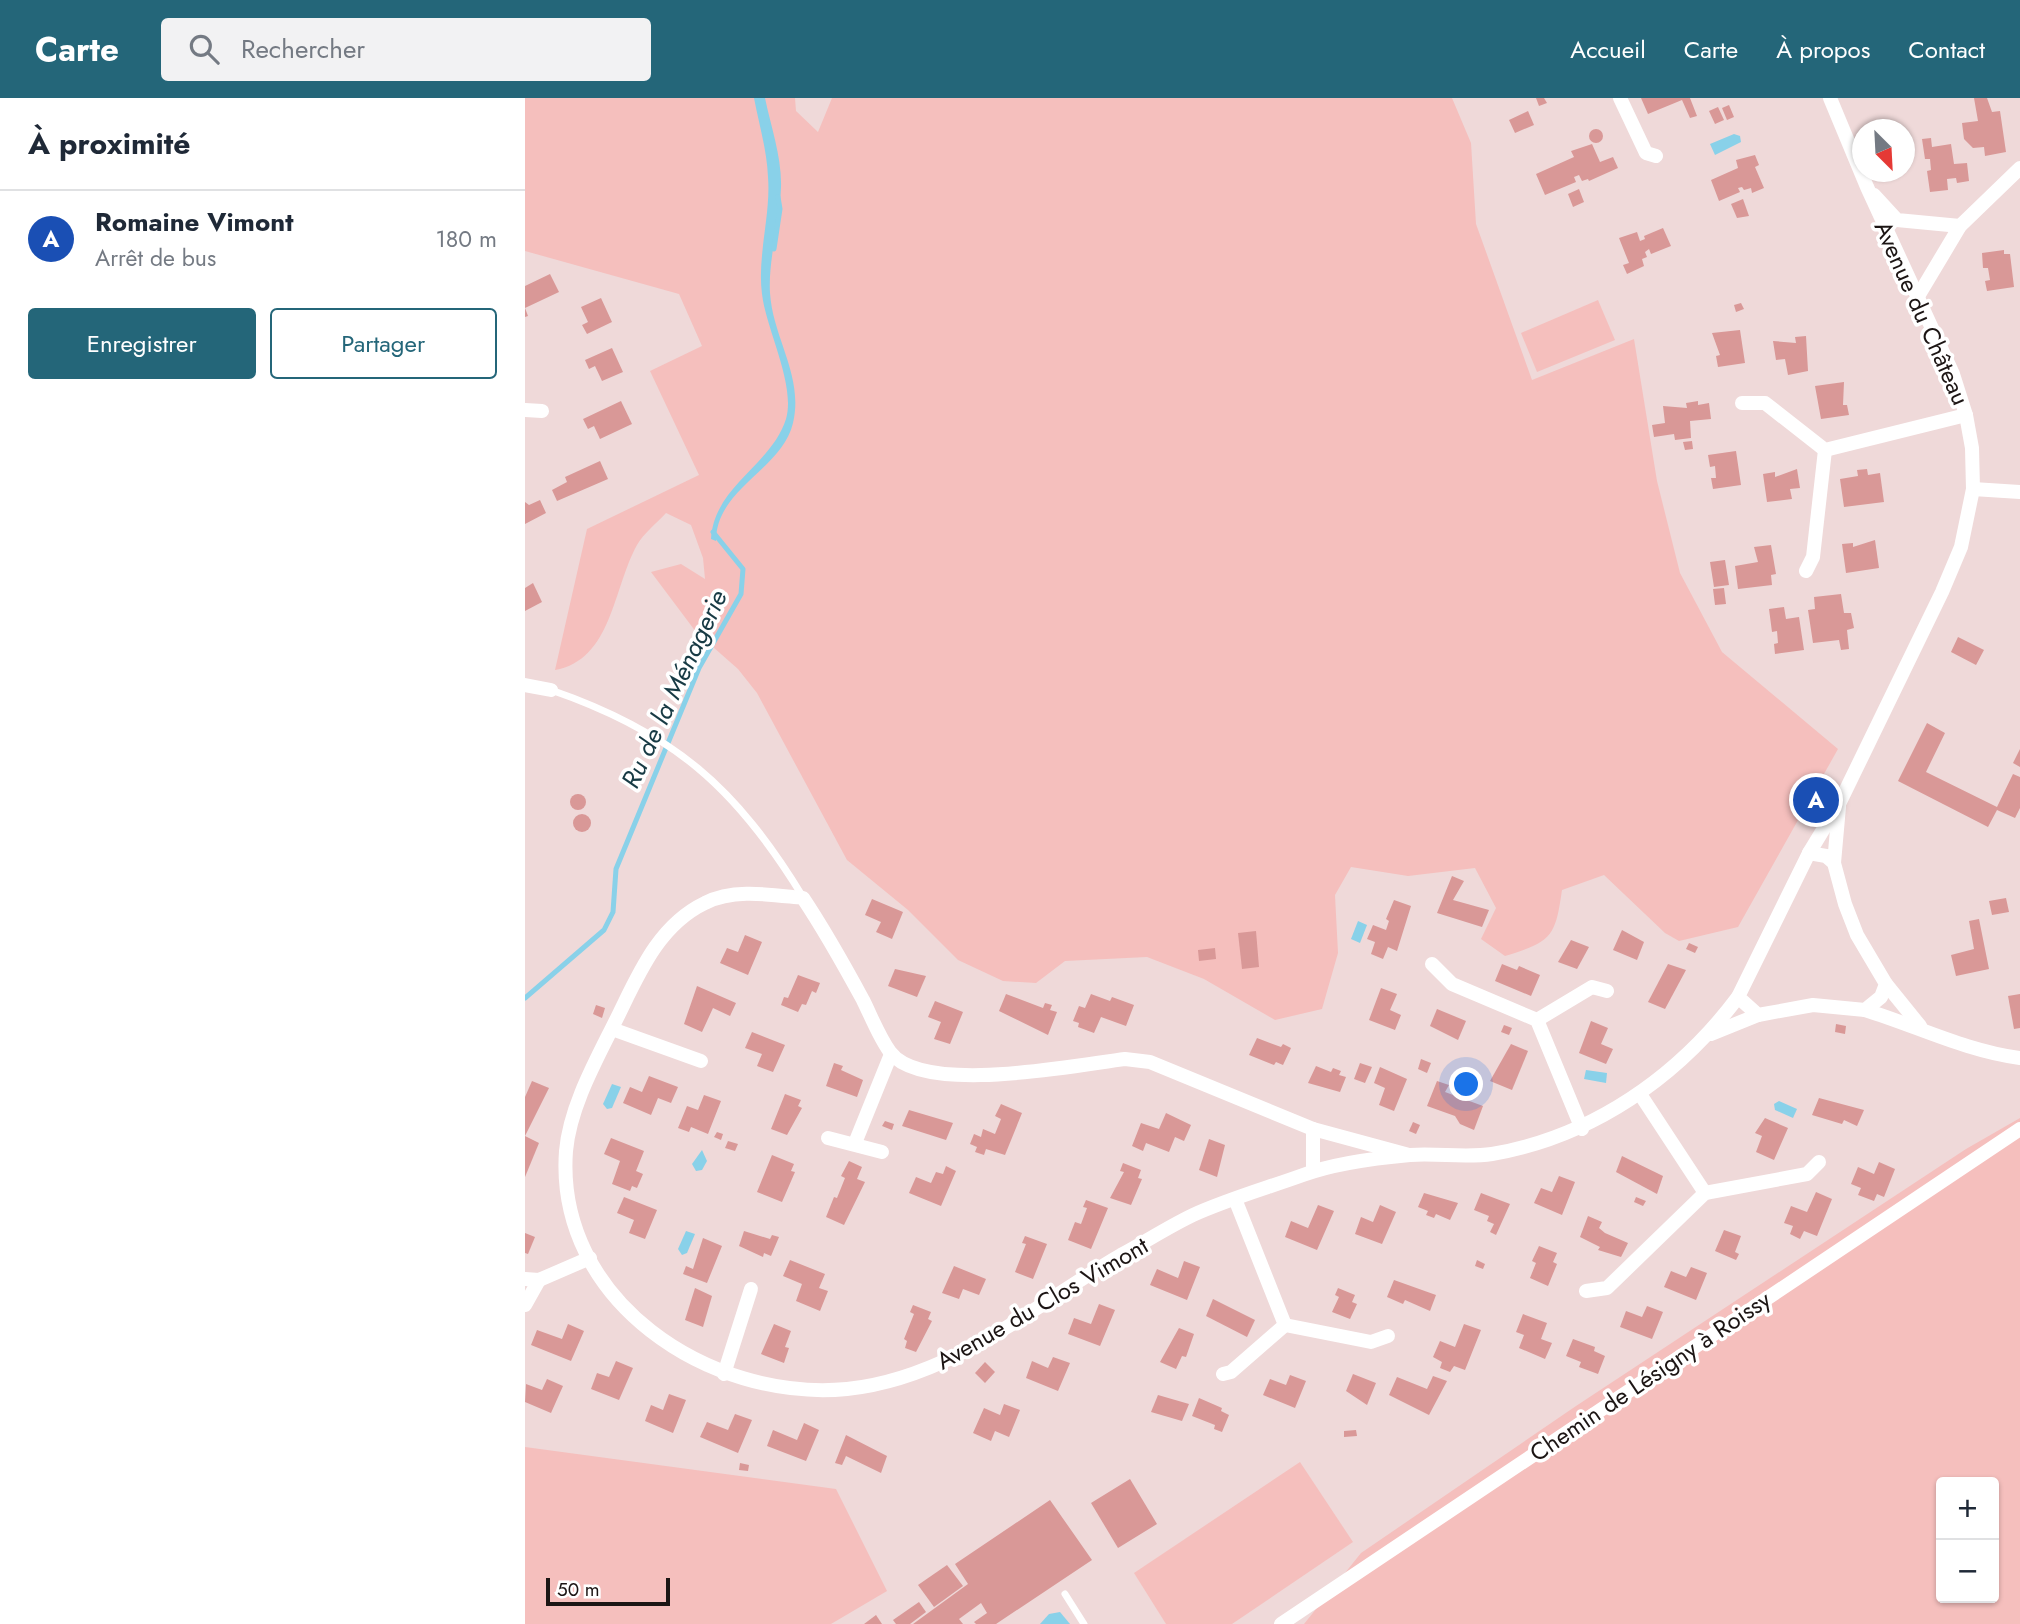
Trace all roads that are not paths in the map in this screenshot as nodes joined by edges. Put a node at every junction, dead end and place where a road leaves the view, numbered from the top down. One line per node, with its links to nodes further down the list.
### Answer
1 (1620, 98): 3 (street)
2 (1831, 98): 5 (street, Avenue du Château)
3 (1656, 156)
4 (2020, 168): 6 (street)
5 (1867, 187): 6 (street); 7 (street, Avenue du Château)
6 (1960, 226): 7 (street)
7 (1917, 298): 11 (street, Avenue du Château)
8 (1742, 403): 12 (street)
9 (525, 410): 10 (street)
10 (542, 411)
11 (1966, 415): 12 (street); 13 (street, Avenue du Château)
12 (1825, 450): 15 (street)
13 (1973, 489): 14 (street); 18 (street, Avenue du Château)
14 (2020, 492)
15 (1806, 571)
16 (525, 685): 17 (street)
17 (551, 690): 21 (lane)
18 (1840, 802): 19 (street, Avenue du Château); 20 (street, Avenue du Château)
19 (1809, 853): 20 (street); 25 (street, Avenue du Château)
20 (1834, 863): 23 (street)
21 (803, 898): 30 (street, Avenue du Clos Vimont); 32 (street)
22 (1432, 964): 28 (street)
23 (1886, 984): 26 (street); 29 (street)
24 (1607, 991): 28 (street)
25 (1738, 997): 27 (street); 31 (street, Avenue du Clos Vimont)
26 (1865, 1010): 27 (street, Avenue du Clos Vimont); 29 (street, Avenue du Clos Vimont)
27 (1758, 1015): 31 (street, Avenue du Clos Vimont)
28 (1537, 1020): 37 (street)
29 (1921, 1027): 33 (street, Avenue du Clos Vimont)
30 (612, 1029): 34 (street); 47 (street, Avenue du Clos Vimont)
31 (1710, 1035): 35 (street, Avenue du Clos Vimont)
32 (891, 1054): 36 (street, Avenue du Clos Vimont); 40 (street)
33 (2020, 1058)
34 (701, 1061)
35 (1640, 1094): 37 (street, Avenue du Clos Vimont); 45 (street)
36 (1313, 1129): 42 (street, Avenue du Clos Vimont); 44 (street)
37 (1581, 1129): 42 (street, Avenue du Clos Vimont)
38 (2020, 1129): 58 (street, Chemin de Lésigny à Roissy)
39 (828, 1138): 40 (street)
40 (855, 1143): 41 (street)
41 (882, 1152)
42 (1409, 1155): 44 (street, Avenue du Clos Vimont)
43 (1819, 1162): 45 (street)
44 (1313, 1171): 46 (street, Avenue du Clos Vimont)
45 (1705, 1193): 50 (street)
46 (1235, 1199): 52 (street); 54 (street, Avenue du Clos Vimont)
47 (590, 1258): 48 (street); 54 (street, Avenue du Clos Vimont)
48 (532, 1279): 51 (street)
49 (751, 1289): 54 (street)
50 (1586, 1291)
51 (525, 1305)
52 (1285, 1325): 53 (street); 55 (street)
53 (1388, 1336)
54 (724, 1374)
55 (1223, 1374)
56 (1065, 1594): 57 (lane)
57 (1084, 1624)
58 (1280, 1624)

